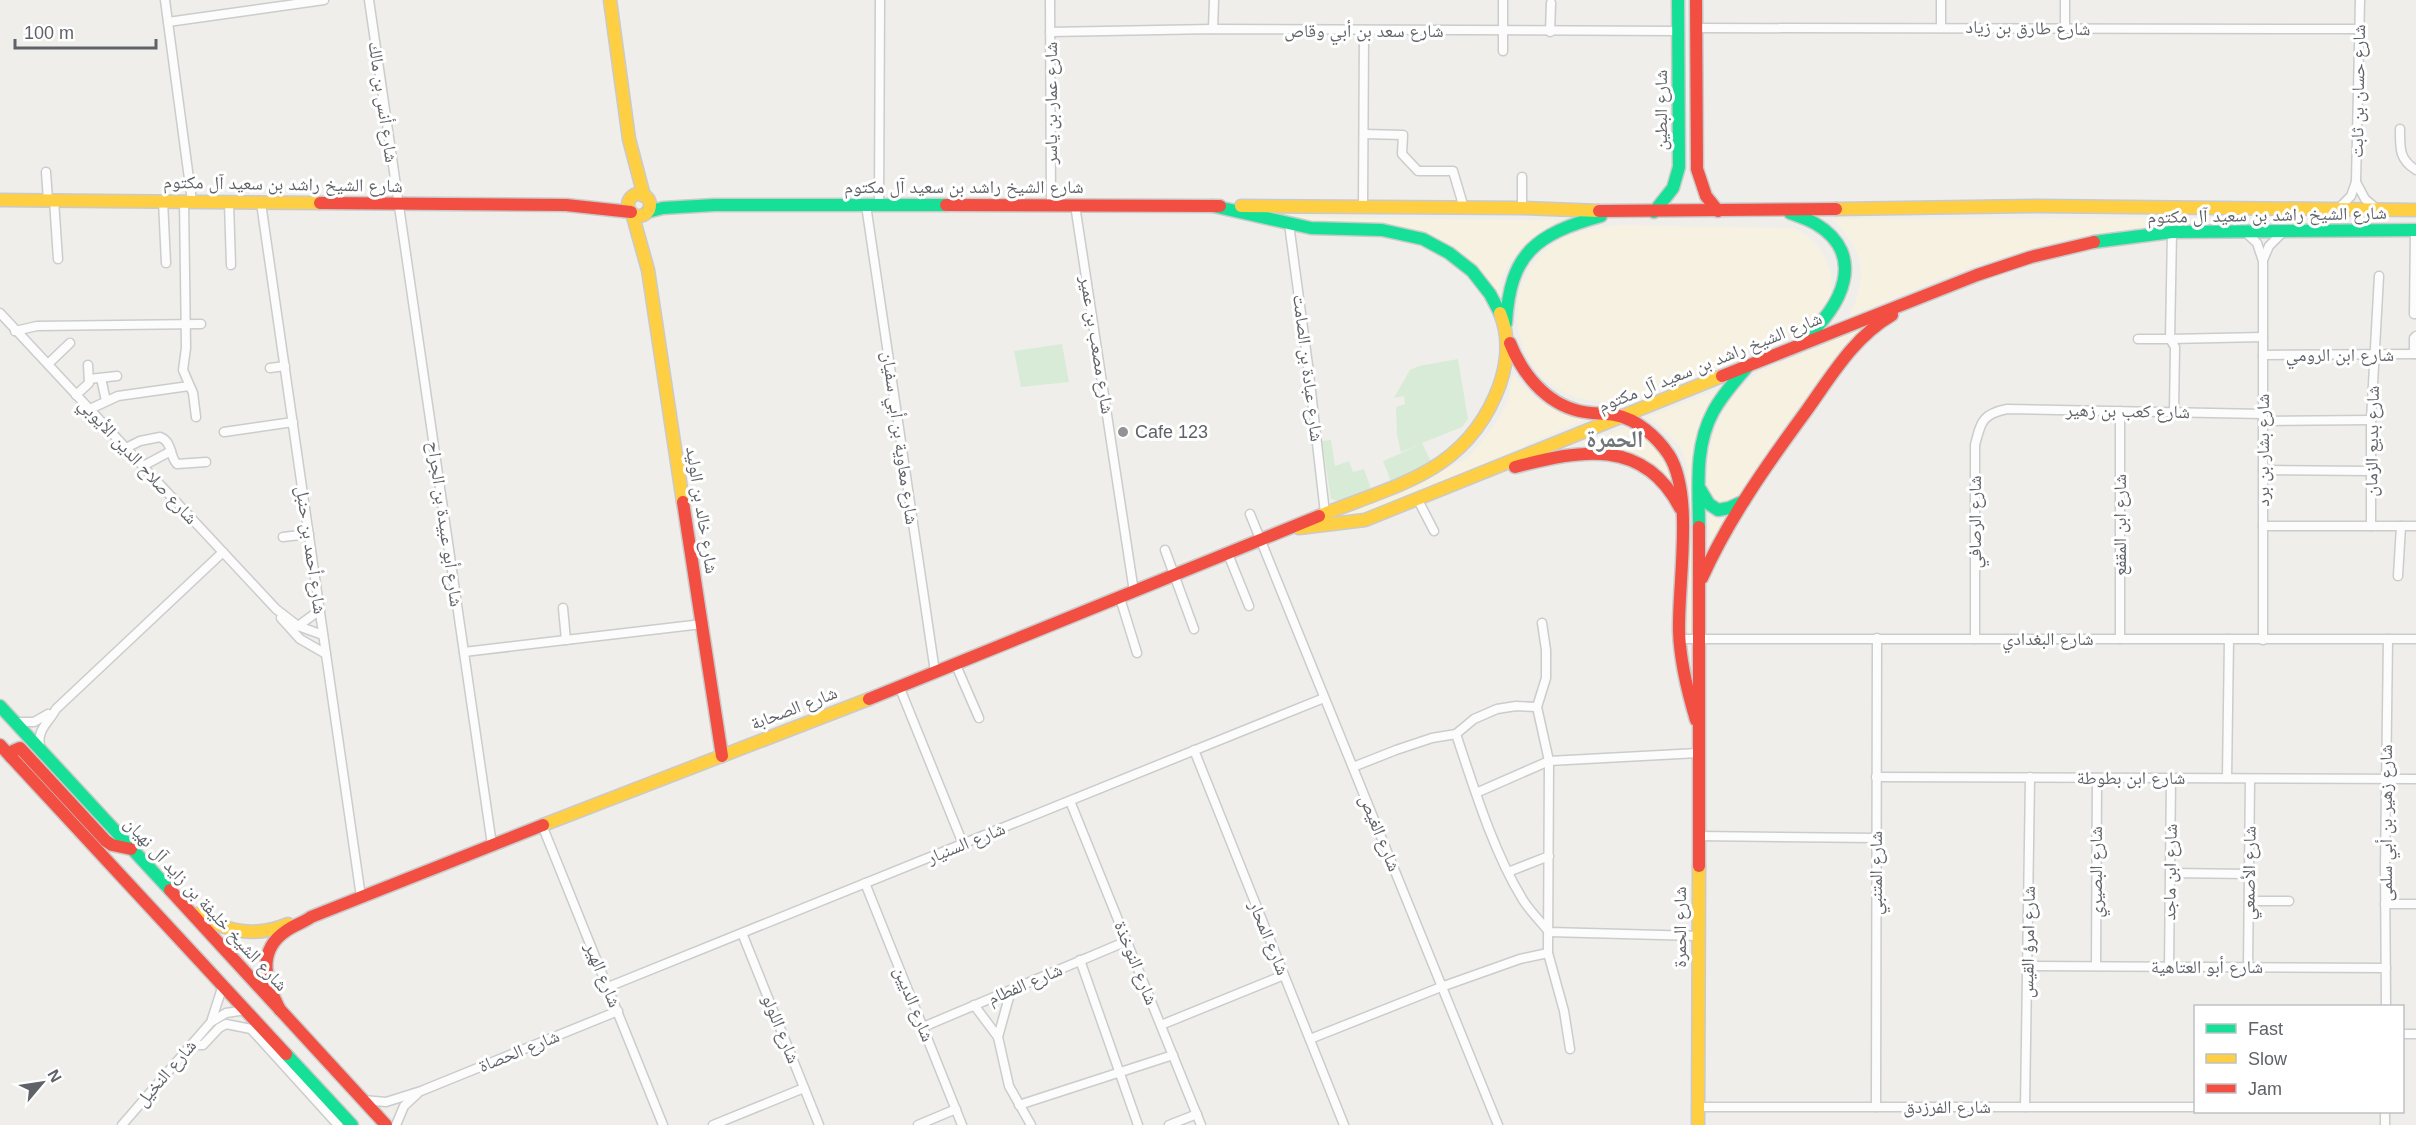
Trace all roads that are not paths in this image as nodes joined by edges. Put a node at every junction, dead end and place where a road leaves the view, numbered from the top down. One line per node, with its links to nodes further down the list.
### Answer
1 (165, 0): 15 (street)
2 (324, 0): 15 (street)
3 (369, 0): 40 (street, شارع أنس بن مالك)
4 (610, 0): 33 (street)
5 (880, 0): 43 (street, شارع معاوية بن أبي سفيان)
6 (1050, 0): 22 (street, شارع عمار بن ياسر)
7 (1214, 0): 19 (street)
8 (1503, 0): 24 (street)
9 (1678, 0): 21 (street, شارع البطين)
10 (1696, 0): 17 (street, شارع البطين)
11 (1941, 0): 16 (street)
12 (2065, 0): 18 (street)
13 (2360, 0): 20 (street, شارع حسان بن ثابت)
14 (1551, 1): 25 (street)
15 (168, 22): 37 (street)
16 (1941, 27): 17 (street, شارع طارق بن زياد); 18 (street, شارع طارق بن زياد)
17 (1696, 28): 55 (street, شارع البطين)
18 (2065, 28): 20 (street, شارع طارق بن زياد)
19 (1213, 29): 22 (street, شارع سعد بن أبي وقاص); 23 (street, شارع سعد بن أبي وقاص)
20 (2360, 29): 32 (street, شارع حسان بن ثابت)
21 (1678, 31): 25 (street, شارع سعد بن أبي وقاص); 58 (street, شارع البطين)
22 (1050, 32): 44 (street, شارع عمار بن ياسر)
23 (1364, 32): 24 (street, شارع سعد بن أبي وقاص); 28 (street)
24 (1503, 32): 25 (street, شارع سعد بن أبي وقاص); 26 (street)
25 (1550, 32)
26 (1503, 51)
27 (2400, 129): 29 (street)
28 (1364, 134): 48 (street); 49 (street)
29 (2416, 170)
30 (46, 172): 35 (street)
31 (1522, 177): 50 (street)
32 (2356, 182): 52 (street, شارع حسان بن ثابت); 53 (street, شارع حسان بن ثابت)
33 (638, 197): 41 (street, شارع الشيخ راشد بن سعيد آل مكتوم); 42 (street, شارع الشيخ راشد بن سعيد آل مكتوم); 56 (street); 59 (street)
34 (0, 200): 35 (street, شارع الشيخ راشد بن سعيد آل مكتوم)
35 (51, 200): 36 (street, شارع الشيخ راشد بن سعيد آل مكتوم); 65 (street)
36 (163, 201): 37 (street, شارع الشيخ راشد بن سعيد آل مكتوم); 67 (street)
37 (188, 201): 38 (street, شارع الشيخ راشد بن سعيد آل مكتوم); 75 (street)
38 (229, 203): 39 (street, شارع الشيخ راشد بن سعيد آل مكتوم); 68 (street)
39 (261, 203): 40 (street, شارع الشيخ راشد بن سعيد آل مكتوم); 91 (street, شارع أحمد بن حنبل)
40 (398, 204): 41 (street, شارع الشيخ راشد بن سعيد آل مكتوم); 158 (street, شارع أبو عبيدة بن الجراح)
41 (566, 205): 59 (street, شارع الشيخ راشد بن سعيد آل مكتوم)
42 (714, 205): 43 (street, شارع الشيخ راشد بن سعيد آل مكتوم); 56 (street, شارع الشيخ راشد بن سعيد آل مكتوم)
43 (872, 205): 44 (street, شارع الشيخ راشد بن سعيد آل مكتوم); 162 (street, شارع معاوية بن أبي سفيان)
44 (1052, 205): 45 (street, شارع الشيخ راشد بن سعيد آل مكتوم)
45 (1075, 205): 46 (street, شارع الشيخ راشد بن سعيد آل مكتوم); 136 (street, شارع مصعب بن عمير)
46 (1213, 206): 47 (street, شارع الشيخ راشد بن سعيد آل مكتوم); 60 (street, شارع الشيخ راشد بن سعيد آل مكتوم)
47 (1290, 206): 48 (street, شارع الشيخ راشد بن سعيد آل مكتوم); 60 (street)
48 (1363, 206): 49 (street, شارع الشيخ راشد بن سعيد آل مكتوم)
49 (1464, 208): 50 (street, شارع الشيخ راشد بن سعيد آل مكتوم)
50 (1522, 208): 57 (street, شارع الشيخ راشد بن سعيد آل مكتوم)
51 (1785, 210): 52 (street, شارع الشيخ راشد بن سعيد آل مكتوم); 55 (street, شارع الشيخ راشد بن سعيد آل مكتوم); 84 (street)
52 (2336, 210): 53 (street, شارع الشيخ راشد بن سعيد آل مكتوم)
53 (2379, 210): 54 (street, شارع الشيخ راشد بن سعيد آل مكتوم)
54 (2414, 210): 63 (street)
55 (1718, 211): 58 (street, شارع الشيخ راشد بن سعيد آل مكتوم)
56 (646, 212): 59 (street); 69 (street, شارع خالد بن الوليد)
57 (1617, 212): 58 (street, شارع الشيخ راشد بن سعيد آل مكتوم); 78 (street)
58 (1654, 212)
59 (631, 213): 69 (street, شارع خالد بن الوليد)
60 (1289, 224): 78 (street, شارع الشيخ راشد بن سعيد آل مكتوم); 119 (street, شارع عبادة بن الصامت)
61 (2243, 230): 62 (street, شارع الشيخ راشد بن سعيد آل مكتوم); 64 (street, شارع الشيخ راشد بن سعيد آل مكتوم); 66 (street, شارع بشار بن برد)
62 (2286, 230): 63 (street, شارع الشيخ راشد بن سعيد آل مكتوم); 66 (street)
63 (2414, 230): 71 (street)
64 (2172, 232): 72 (street, شارع الشيخ راشد بن سعيد آل مكتوم); 82 (street)
65 (58, 259)
66 (2263, 261): 80 (street, شارع بشار بن برد)
67 (166, 263)
68 (231, 265)
69 (648, 270): 144 (street, شارع خالد بن الوليد)
70 (2379, 276): 87 (street, شارع بديع الزمان)
71 (2415, 277): 74 (street)
72 (1931, 293): 84 (street, شارع الشيخ راشد بن سعيد آل مكتوم); 117 (street)
73 (0, 313): 77 (street, شارع صلاح الدين الأيوبي)
74 (2416, 314)
75 (185, 324): 76 (street); 77 (street); 96 (street)
76 (201, 324)
77 (15, 331): 88 (street, شارع صلاح الدين الأيوبي)
78 (1506, 332): 103 (street); 119 (street, شارع الشيخ راشد بن سعيد آل مكتوم)
79 (2416, 336): 85 (street)
80 (2263, 338): 82 (street); 86 (street, شارع بشار بن برد)
81 (2138, 339): 82 (street)
82 (2170, 339): 101 (street)
83 (70, 343): 88 (street)
84 (1789, 350): 90 (street, شارع الشيخ راشد بن سعيد آل مكتوم)
85 (2415, 354): 87 (street, شارع ابن الرومي)
86 (2263, 355): 87 (street, شارع ابن الرومي); 105 (street, شارع بشار بن برد)
87 (2374, 355): 106 (street, شارع بديع الزمان)
88 (48, 364): 97 (street, شارع صلاح الدين الأيوبي)
89 (88, 365): 95 (street)
90 (1749, 365): 103 (street, شارع الشيخ راشد بن سعيد آل مكتوم); 116 (street, شارع الحمرة)
91 (285, 366): 92 (street); 107 (street, شارع أحمد بن حنبل)
92 (270, 368)
93 (117, 376): 94 (street)
94 (101, 378): 95 (street); 98 (street)
95 (89, 379): 97 (street)
96 (189, 386): 98 (street); 104 (street)
97 (76, 395): 99 (street, شارع صلاح الدين الأيوبي)
98 (106, 401): 99 (street)
99 (90, 409): 109 (street, شارع صلاح الدين الأيوبي)
100 (2120, 411): 101 (street, شارع كعب بن زهير); 102 (street, شارع كعب بن زهير); 152 (street, شارع ابن المقفع)
101 (2174, 411): 105 (street, شارع كعب بن زهير)
102 (1994, 412): 151 (street, شارع الرصافي)
103 (1622, 416): 115 (street, شارع الشيخ راشد بن سعيد آل مكتوم); 121 (street, شارع الحمرة)
104 (196, 417)
105 (2263, 418): 106 (street, شارع كعب بن زهير); 113 (street, شارع بشار بن برد)
106 (2371, 420): 114 (street, شارع بديع الزمان)
107 (293, 422): 108 (street); 128 (street, شارع أحمد بن حنبل)
108 (224, 432)
109 (126, 448): 110 (street); 112 (street, شارع صلاح الدين الأيوبي)
110 (171, 451): 111 (street); 112 (street)
111 (206, 462)
112 (143, 466): 132 (street, شارع صلاح الدين الأيوبي)
113 (2263, 470): 114 (street); 122 (street, شارع بشار بن برد)
114 (2370, 471): 123 (street, شارع بديع الزمان)
115 (1479, 475): 118 (street, شارع الشيخ راشد بن سعيد آل مكتوم); 121 (street)
116 (1699, 487): 117 (street); 137 (street, شارع الحمرة)
117 (1748, 499): 137 (street)
118 (1418, 500): 126 (street, شارع الشيخ راشد بن سعيد آل مكتوم); 127 (street)
119 (1325, 513): 126 (street, شارع الشيخ راشد بن سعيد آل مكتوم)
120 (1250, 514): 130 (street, شارع الغيص)
121 (1682, 514): 149 (street, شارع الحمرة)
122 (2263, 526): 123 (street); 157 (street, شارع بشار بن برد)
123 (2371, 526): 124 (street)
124 (2401, 526): 125 (street); 135 (street)
125 (2416, 526)
126 (1289, 529): 130 (street, شارع الصحابة)
127 (1434, 531)
128 (309, 534): 129 (street); 142 (street, شارع أحمد بن حنبل)
129 (283, 537)
130 (1261, 541): 133 (street, شارع الصحابة); 164 (street, شارع الغيص)
131 (1165, 550): 134 (street)
132 (223, 552): 141 (street, شارع صلاح الدين الأيوبي); 167 (street)
133 (1228, 554): 134 (street, شارع الصحابة); 139 (street)
134 (1174, 576): 136 (street, شارع الصحابة); 146 (street)
135 (2398, 576)
136 (1134, 592): 138 (street, شارع الصحابة)
137 (1698, 594): 150 (street, شارع الحمرة)
138 (1120, 598): 159 (street); 161 (street, شارع الصحابة)
139 (1249, 606)
140 (562, 608): 156 (street)
141 (276, 609): 145 (street, شارع صلاح الدين الأيوبي); 160 (street, شارع صلاح الدين الأيوبي)
142 (320, 610): 145 (street); 147 (street, شارع أحمد بن حنبل)
143 (1542, 623): 166 (street)
144 (702, 624): 156 (street); 176 (street, شارع خالد بن الوليد)
145 (298, 626): 147 (street, شارع صلاح الدين الأيوبي)
146 (1194, 629)
147 (323, 635): 160 (street, شارع أحمد بن حنبل)
148 (1876, 638): 150 (street, شارع البغدادي); 151 (street, شارع البغدادي); 180 (street, شارع المتنبي)
149 (1680, 639): 150 (street, شارع البغدادي); 170 (street, شارع الحمرة)
150 (1699, 639): 170 (street, شارع الحمرة)
151 (1975, 639): 152 (street, شارع البغدادي)
152 (2120, 639): 153 (street, شارع البغدادي)
153 (2229, 639): 157 (street, شارع البغدادي); 184 (street)
154 (2388, 639): 155 (street, شارع البغدادي); 157 (street, شارع البغدادي); 186 (street, شارع زهير بن أبي سلمى)
155 (2416, 639)
156 (566, 640): 158 (street)
157 (2263, 640)
158 (464, 652): 194 (street, شارع أبو عبيدة بن الجراح)
159 (1137, 653)
160 (326, 654): 201 (street, شارع أحمد بن حنبل)
161 (955, 663): 162 (street, شارع الصحابة); 168 (street)
162 (935, 672): 163 (street, شارع الصحابة)
163 (898, 686): 176 (street, شارع الصحابة); 193 (street)
164 (1324, 698): 173 (street, شارع السنيار); 179 (street, شارع الغيص)
165 (0, 706): 169 (street, شارع الشيخ خليفة بن زايد آل نهيان)
166 (1537, 707): 171 (street); 178 (street)
167 (56, 709): 169 (street); 174 (street)
168 (979, 718)
169 (14, 721): 174 (street, شارع الشيخ خليفة بن زايد آل نهيان)
170 (1699, 730): 175 (street, شارع الحمرة)
171 (1456, 734): 179 (street); 188 (street)
172 (0, 745): 177 (street)
173 (1194, 750): 189 (street, شارع السنيار); 219 (street, شارع المحار)
174 (41, 751): 195 (street, شارع الشيخ خليفة بن زايد آل نهيان)
175 (1698, 753): 178 (street); 191 (street, شارع الحمرة)
176 (722, 756): 190 (street, شارع الصحابة)
177 (11, 757): 195 (street); 220 (street)
178 (1549, 760): 188 (street); 196 (street)
179 (1353, 766): 222 (street, شارع الغيص)
180 (1876, 777): 181 (street, شارع ابن بطوطة); 192 (street, شارع المتنبي)
181 (2030, 777): 182 (street, شارع ابن بطوطة); 214 (street, شارع امرؤ القيس)
182 (2097, 778): 183 (street, شارع ابن بطوطة); 215 (street, شارع البصيري)
183 (2171, 778): 184 (street, شارع ابن بطوطة); 198 (street, شارع ابن ماجد)
184 (2227, 778): 185 (street, شارع ابن بطوطة)
185 (2250, 778): 186 (street, شارع ابن بطوطة); 199 (street, شارع الأصمعي)
186 (2386, 779): 187 (street, شارع ابن بطوطة); 204 (street, شارع زهير بن أبي سلمى)
187 (2416, 779)
188 (1476, 793): 197 (street)
189 (1070, 801): 193 (street, شارع السنيار); 211 (street, شارع النوخذة)
190 (542, 825): 194 (street, شارع الصحابة); 221 (street, شارع الهير)
191 (1698, 836): 192 (street); 210 (street, شارع الحمرة)
192 (1876, 838): 243 (street, شارع المتنبي)
193 (963, 844): 200 (street, شارع السنيار)
194 (492, 845): 201 (street, شارع الصحابة)
195 (131, 849): 206 (street, شارع الشيخ خليفة بن زايد آل نهيان)
196 (1549, 856): 197 (street); 208 (street)
197 (1508, 872): 208 (street)
198 (2170, 873): 199 (street); 216 (street, شارع ابن ماجد)
199 (2249, 874): 202 (street, شارع الأصمعي)
200 (865, 884): 209 (street, شارع السنيار); 231 (street, شارع الديين)
201 (361, 897): 207 (street, شارع الصحابة)
202 (2249, 901): 203 (street); 217 (street, شارع الأصمعي)
203 (2289, 901)
204 (2385, 903): 205 (street); 218 (street, شارع زهير بن أبي سلمى)
205 (2416, 904)
206 (184, 906): 207 (street, شارع الصحابة); 227 (street, شارع الشيخ خليفة بن زايد آل نهيان)
207 (311, 917): 227 (street, شارع الصحابة)
208 (1549, 932): 210 (street); 212 (street)
209 (742, 933): 221 (street, شارع السنيار); 238 (street, شارع اللولو)
210 (1698, 936): 242 (street, شارع الحمرة)
211 (1127, 940): 213 (street, شارع الفطام); 230 (street, شارع النوخذة)
212 (1548, 953): 222 (street); 235 (street)
213 (1080, 960): 223 (street, شارع الفطام); 237 (street)
214 (2028, 966): 215 (street, شارع أبو العتاهية); 244 (street, شارع امرؤ القيس)
215 (2096, 966): 216 (street, شارع أبو العتاهية)
216 (2169, 967): 217 (street, شارع أبو العتاهية)
217 (2248, 967): 218 (street, شارع أبو العتاهية)
218 (2386, 968): 225 (street, شارع زهير بن أبي سلمى)
219 (1284, 975): 230 (street); 233 (street, شارع المحار)
220 (223, 985): 226 (street); 229 (street, شارع النخيل)
221 (608, 987): 228 (street, شارع الهير)
222 (1442, 987): 233 (street); 263 (street, شارع الغيص)
223 (1011, 990): 224 (street, شارع الفطام); 232 (street)
224 (974, 1005): 231 (street, شارع الفطام); 232 (street)
225 (2386, 1005)
226 (246, 1010): 229 (street, شارع النخيل); 250 (street)
227 (280, 1010): 240 (street, شارع الشيخ خليفة بن زايد آل نهيان)
228 (618, 1011): 239 (street, شارع الحصاة); 253 (street, شارع الهير)
229 (211, 1022): 234 (street, شارع النخيل)
230 (1161, 1025): 236 (street, شارع النوخذة)
231 (923, 1027): 246 (street, شارع الديين)
232 (998, 1037): 241 (street)
233 (1310, 1039): 262 (street, شارع المحار)
234 (193, 1043): 248 (street, شارع النخيل); 249 (street)
235 (1570, 1049)
236 (1173, 1055): 237 (street); 247 (street, شارع النوخذة)
237 (1119, 1071): 241 (street); 259 (street)
238 (804, 1088): 254 (street); 255 (street, شارع اللولو)
239 (421, 1091): 240 (street, شارع الحصاة); 252 (street, شارع الحصاة)
240 (363, 1100): 251 (street, شارع الشيخ خليفة بن زايد آل نهيان)
241 (1019, 1105): 258 (street)
242 (1698, 1107): 243 (street, شارع الفرزدق); 264 (street, شارع الحمرة)
243 (1876, 1107): 244 (street, شارع الفرزدق)
244 (2025, 1107): 245 (street, شارع الفرزدق)
245 (2194, 1107)
246 (956, 1109): 256 (street); 257 (street, شارع الديين)
247 (1197, 1114): 260 (street); 261 (street, شارع النوخذة)
248 (122, 1125)
249 (338, 1125)
250 (352, 1125)
251 (386, 1125)
252 (396, 1125)
253 (663, 1125)
254 (713, 1125)
255 (819, 1125)
256 (918, 1125)
257 (962, 1125)
258 (1031, 1125)
259 (1138, 1125)
260 (1169, 1125)
261 (1201, 1125)
262 (1344, 1125)
263 (1498, 1125)
264 (1698, 1125)

